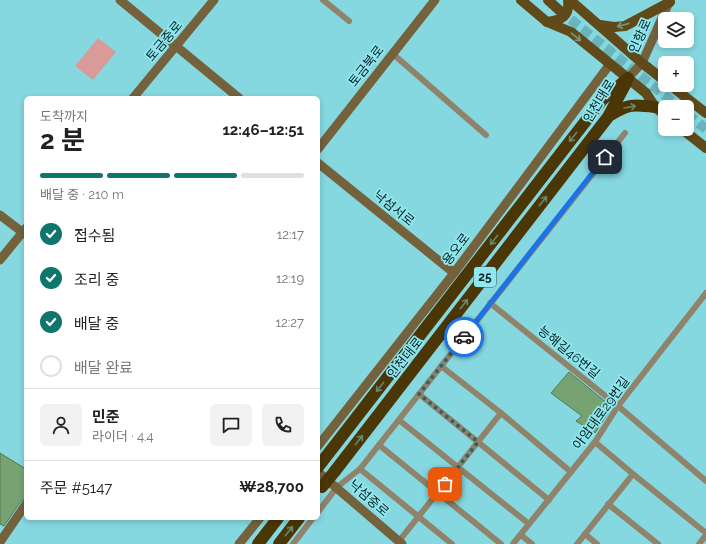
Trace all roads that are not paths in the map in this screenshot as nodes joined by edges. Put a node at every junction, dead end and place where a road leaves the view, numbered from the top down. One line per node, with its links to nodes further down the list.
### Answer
1 (120, 0): 13 (street)
2 (214, 0): 13 (street, 토금중로)
3 (323, 0): 10 (street)
4 (435, 0): 14 (street, 토금북로)
5 (521, 0): 11 (main road)
6 (548, 0): 9 (main road)
7 (569, 0): 11 (main road); 12 (main road)
8 (670, 1): 12 (main road, one-way to 12); 15 (street, 인항로 / 25)
9 (559, 10)
10 (349, 21)
11 (547, 22): 16 (main road, one-way to 16)
12 (598, 24): 15 (main road)
13 (176, 46): 20 (street, 토금중로); 21 (street)
14 (393, 54): 27 (street); 29 (street, 토금북로)
15 (642, 63): 17 (main road); 18 (street, 인항로 / 25)
16 (610, 64): 18 (main road); 36 (street, 용오로)
17 (658, 76)
18 (628, 78): 22 (main road); 25 (highway, 인천대로 / 25); 48 (highway, 인천대로 / 25, one-way to 48)
19 (679, 92): 24 (main road)
20 (135, 96)
21 (237, 96)
22 (655, 108): 23 (main road); 25 (highway, one-way to 22)
23 (658, 110)
24 (706, 113)
25 (608, 117): 55 (highway, 인천대로 / 25, one-way to 25, bridge)
26 (625, 132): 38 (street)
27 (486, 135)
28 (691, 136): 30 (main road)
29 (320, 146)
30 (706, 148)
31 (320, 165): 36 (street, 낙섬서로)
32 (0, 215): 33 (street)
33 (24, 231)
34 (24, 233): 35 (street)
35 (0, 260)
36 (454, 274): 46 (street, 용오로)
37 (706, 293): 41 (street, 아암대로29번길)
38 (490, 304): 39 (street); 41 (street, 능해길46번길)
39 (441, 366): 40 (street); 42 (street)
40 (419, 394): 43 (street); 44 (street)
41 (618, 406): 45 (street, 아암대로29번길); 53 (street, 능해길46번길)
42 (501, 413): 44 (street); 51 (street)
43 (399, 420): 47 (street); 49 (street)
44 (478, 442): 49 (street); 57 (street)
45 (595, 442): 51 (street, 아암대로29번길); 52 (street)
46 (320, 443)
47 (379, 445): 50 (street); 56 (street)
48 (320, 467): 54 (street, 낙섬중로)
49 (458, 467): 56 (street); 66 (street)
50 (360, 469): 54 (street); 61 (street)
51 (571, 472): 57 (street, 아암대로29번길)
52 (633, 474): 58 (street); 68 (street)
53 (706, 481)
54 (337, 487): 60 (street); 71 (street, 낙섬중로)
55 (320, 490)
56 (438, 492): 61 (street); 77 (street)
57 (549, 500): 66 (street, 아암대로29번길)
58 (608, 504): 67 (street); 82 (street)
59 (24, 507): 70 (street)
60 (320, 509)
61 (418, 517): 71 (street); 76 (street)
62 (258, 520): 72 (street)
63 (276, 520): 73 (highway)
64 (297, 520): 74 (highway, one-way to 64)
65 (312, 520): 75 (street)
66 (529, 524): 69 (street, 아암대로29번길)
67 (585, 534): 80 (street); 81 (street)
68 (706, 534): 83 (street)
69 (520, 535): 78 (street, 아암대로29번길); 79 (street)
70 (0, 542)
71 (401, 543)
72 (239, 544)
73 (258, 544)
74 (279, 544)
75 (293, 544)
76 (452, 544)
77 (501, 544)
78 (513, 544)
79 (532, 544)
80 (577, 544)
81 (597, 544)
82 (658, 544)
83 (699, 544)

